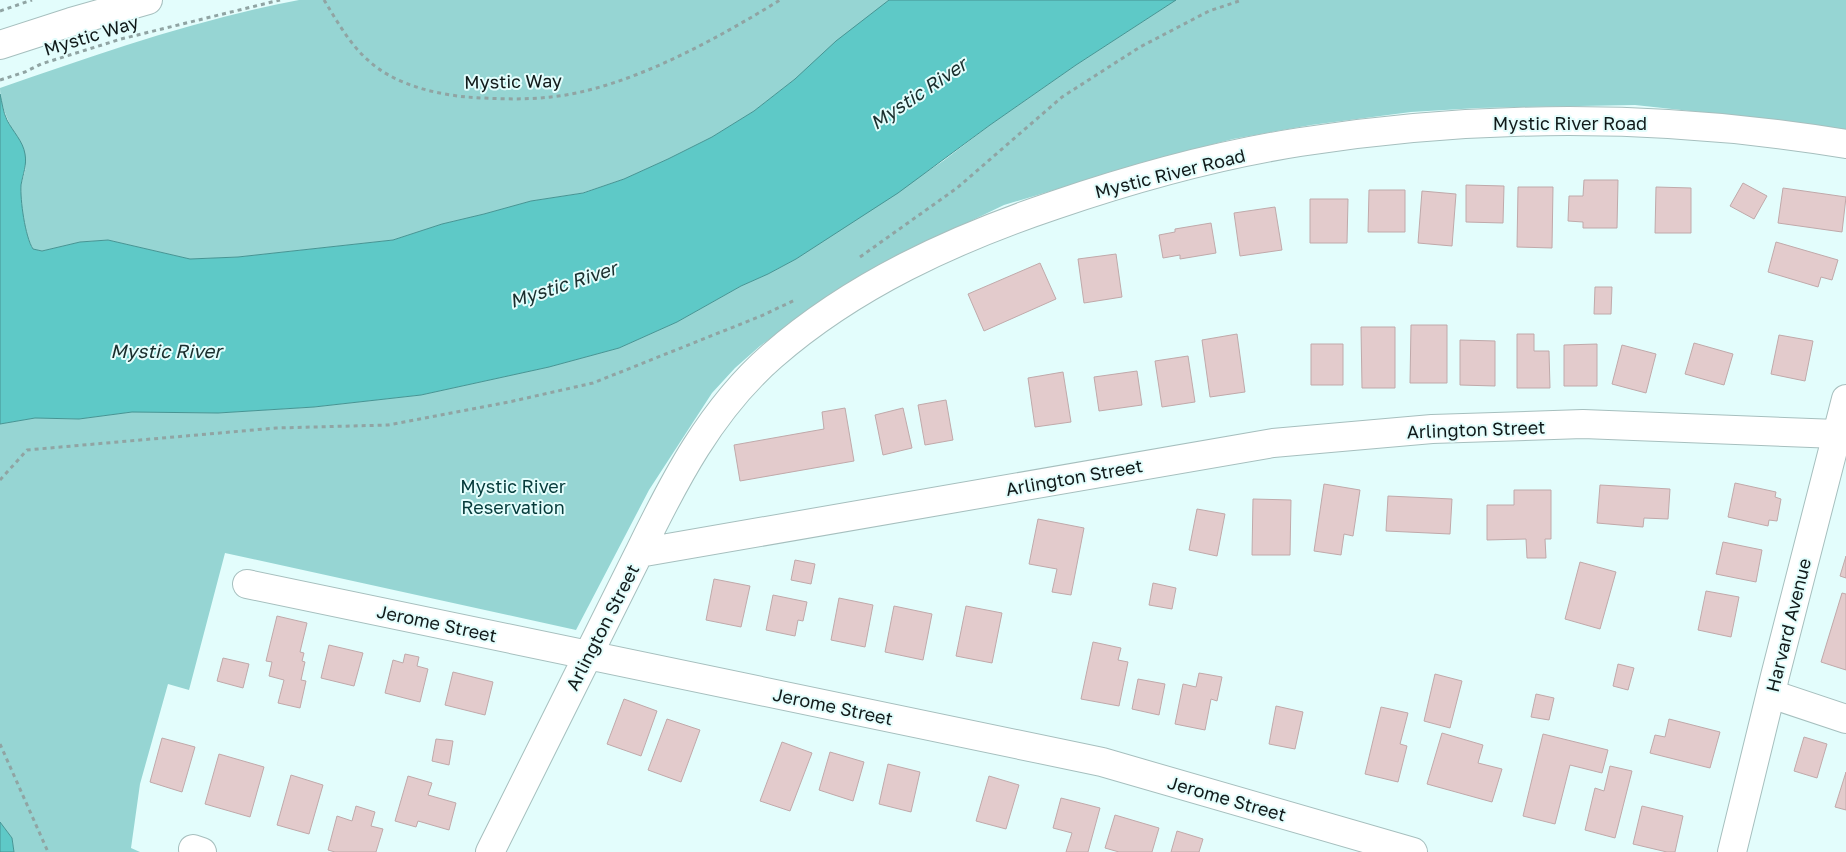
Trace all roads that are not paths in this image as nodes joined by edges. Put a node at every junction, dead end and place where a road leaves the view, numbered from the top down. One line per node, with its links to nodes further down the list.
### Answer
1 (148, 0): 2 (street)
2 (7, 42)
3 (1846, 144): 6 (street, Mystic River Road)
4 (1846, 399): 5 (street, Harvard Avenue)
5 (1842, 436): 6 (street, Arlington Street); 9 (street, Harvard Avenue)
6 (639, 553): 8 (street, Arlington Street)
7 (247, 584): 8 (street, Jerome Street)
8 (588, 654): 11 (street, Arlington Street); 12 (street, Jerome Street)
9 (1771, 694): 10 (street); 13 (street, Harvard Avenue)
10 (1846, 719)
11 (490, 852)
12 (1413, 852)
13 (1732, 852)

